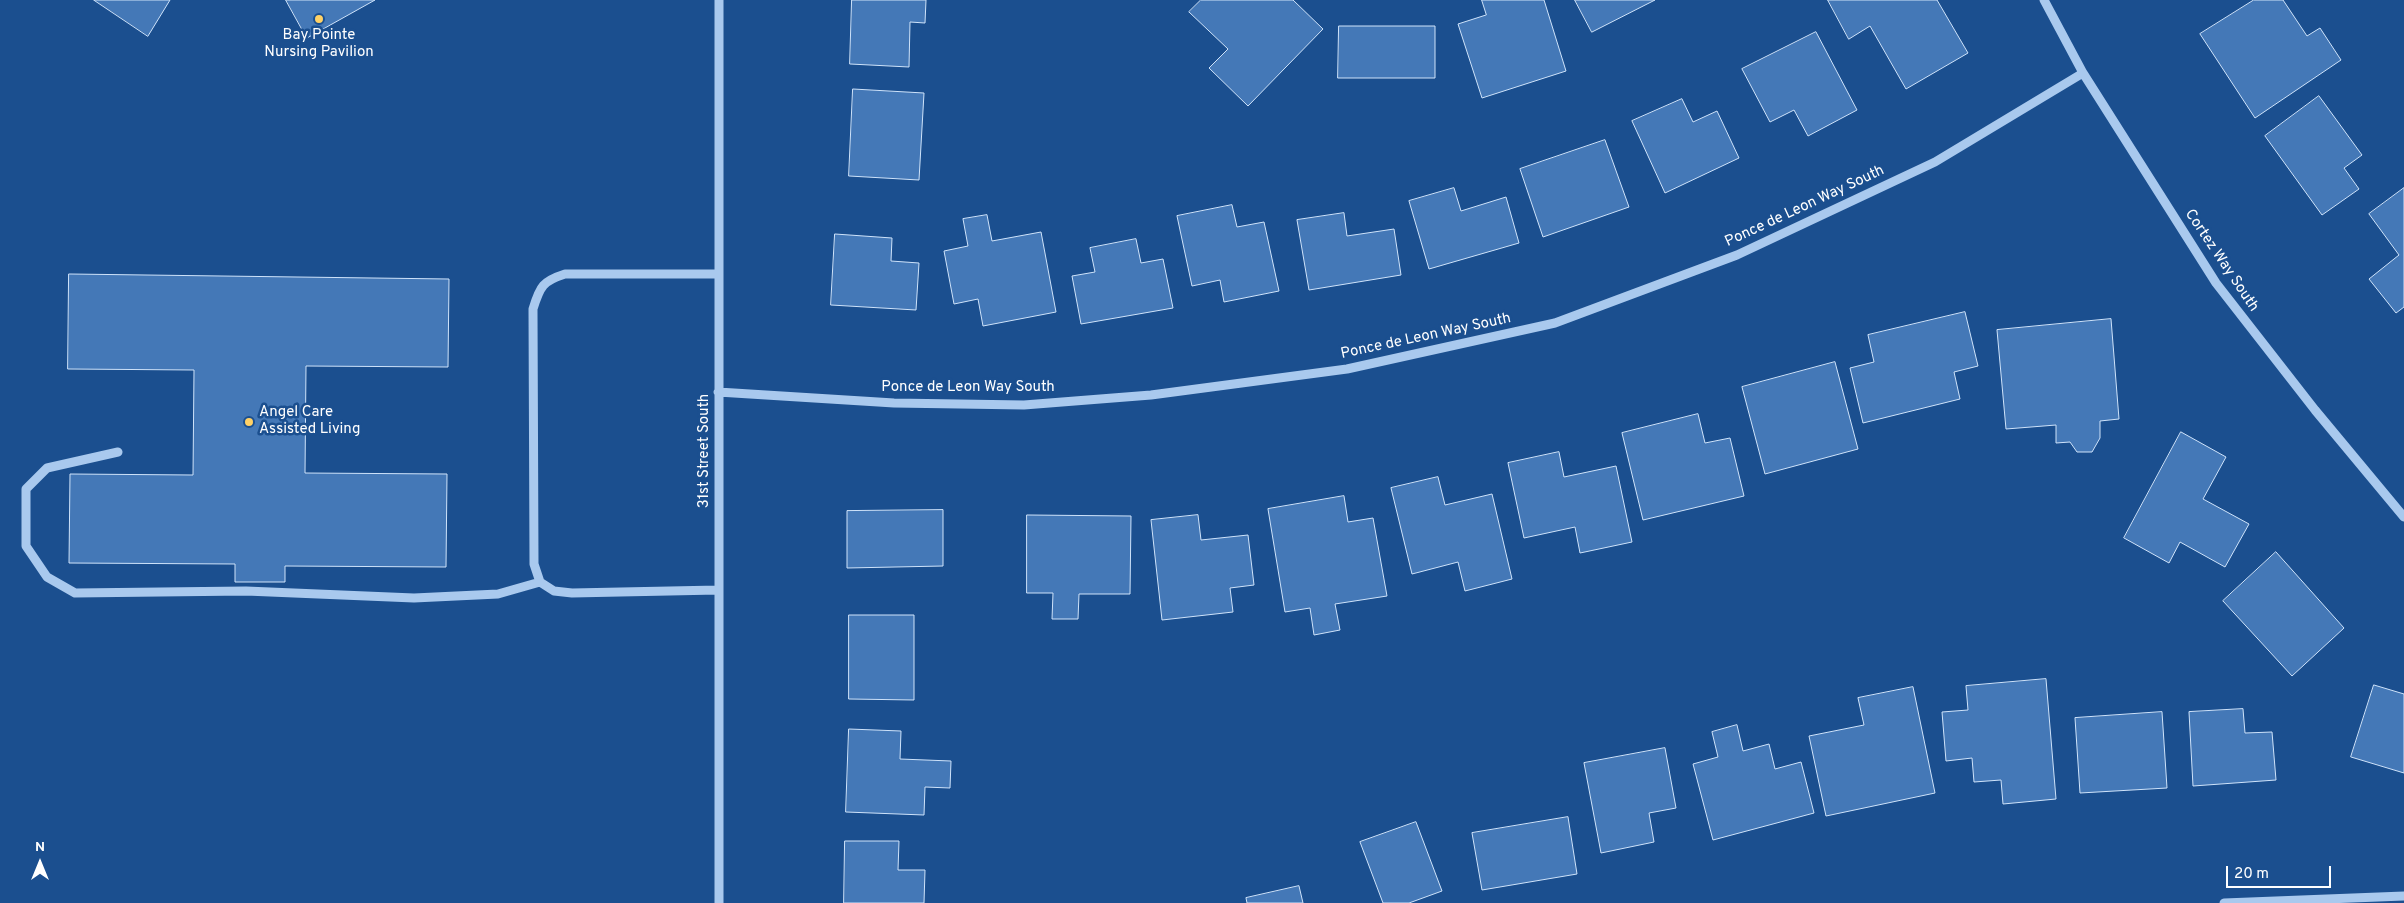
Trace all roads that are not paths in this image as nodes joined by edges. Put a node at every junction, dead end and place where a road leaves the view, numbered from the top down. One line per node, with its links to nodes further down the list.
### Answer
1 (719, 0): 4 (street, 31st Street South)
2 (2044, 0): 3 (street, Cortez Way South)
3 (2083, 73): 5 (street, Ponce de Leon Way South); 7 (street, Cortez Way South)
4 (718, 274): 5 (street, 31st Street South); 8 (street)
5 (718, 392): 9 (street, 31st Street South)
6 (118, 452): 8 (street)
7 (2404, 517)
8 (540, 582): 9 (street)
9 (718, 590): 11 (street, 31st Street South)
10 (2404, 896): 12 (street)
11 (719, 903)
12 (2224, 903)

